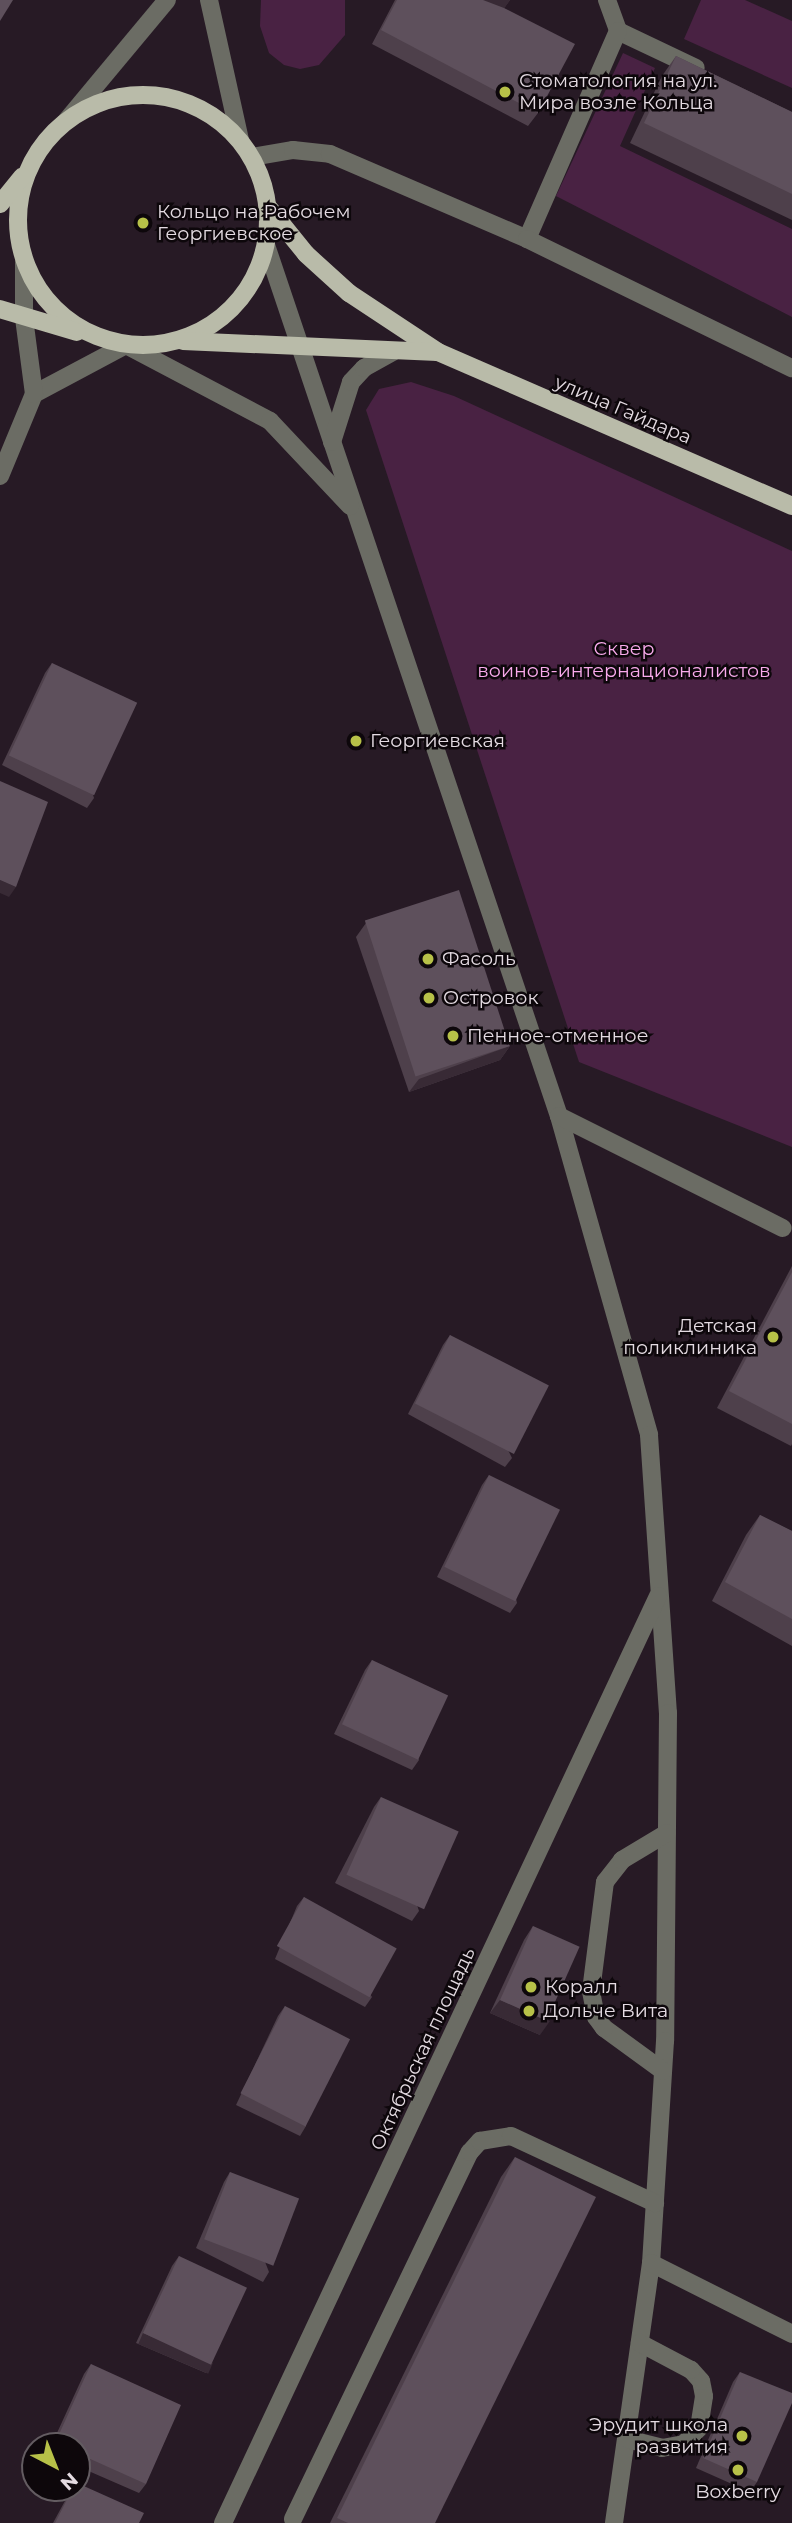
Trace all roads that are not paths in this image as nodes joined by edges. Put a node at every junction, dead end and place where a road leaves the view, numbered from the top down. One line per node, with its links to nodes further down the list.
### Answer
1 (167, 0): 6 (street)
2 (209, 0): 7 (street)
3 (607, 0): 4 (street)
4 (618, 31): 5 (street); 12 (street)
5 (717, 78)
6 (66, 120): 7 (main road); 9 (main road)
7 (240, 140): 8 (main road)
8 (252, 158): 11 (main road); 12 (street)
9 (29, 169): 10 (main road); 14 (main road)
10 (0, 204)
11 (268, 207): 13 (main road); 22 (main road, улица Гайдара)
12 (527, 239): 23 (street)
13 (266, 245): 18 (main road); 20 (street)
14 (24, 263): 16 (street); 17 (main road)
15 (0, 309): 16 (main road)
16 (24, 318): 17 (main road); 24 (street)
17 (92, 335): 19 (main road)
18 (180, 340): 19 (main road); 20 (main road, улица Гайдара)
19 (127, 345): 24 (street); 28 (street)
20 (300, 346): 21 (main road, улица Гайдара); 25 (street)
21 (393, 352): 22 (main road, улица Гайдара); 25 (street)
22 (438, 352): 27 (main road, улица Гайдара)
23 (792, 368)
24 (34, 394): 26 (street)
25 (332, 442): 28 (street)
26 (0, 476)
27 (792, 506)
28 (355, 511): 29 (street)
29 (558, 1116): 30 (street); 31 (street)
30 (783, 1228)
31 (660, 1593): 32 (street); 40 (street, Октябрьская площадь)
32 (667, 1833): 33 (street); 33 (street)
33 (663, 2071): 34 (street)
34 (655, 2203): 35 (street); 39 (street)
35 (651, 2263): 36 (street); 37 (street)
36 (792, 2334)
37 (640, 2343): 38 (street); 38 (street)
38 (626, 2439): 41 (street)
39 (293, 2519)
40 (223, 2523)
41 (614, 2523)

